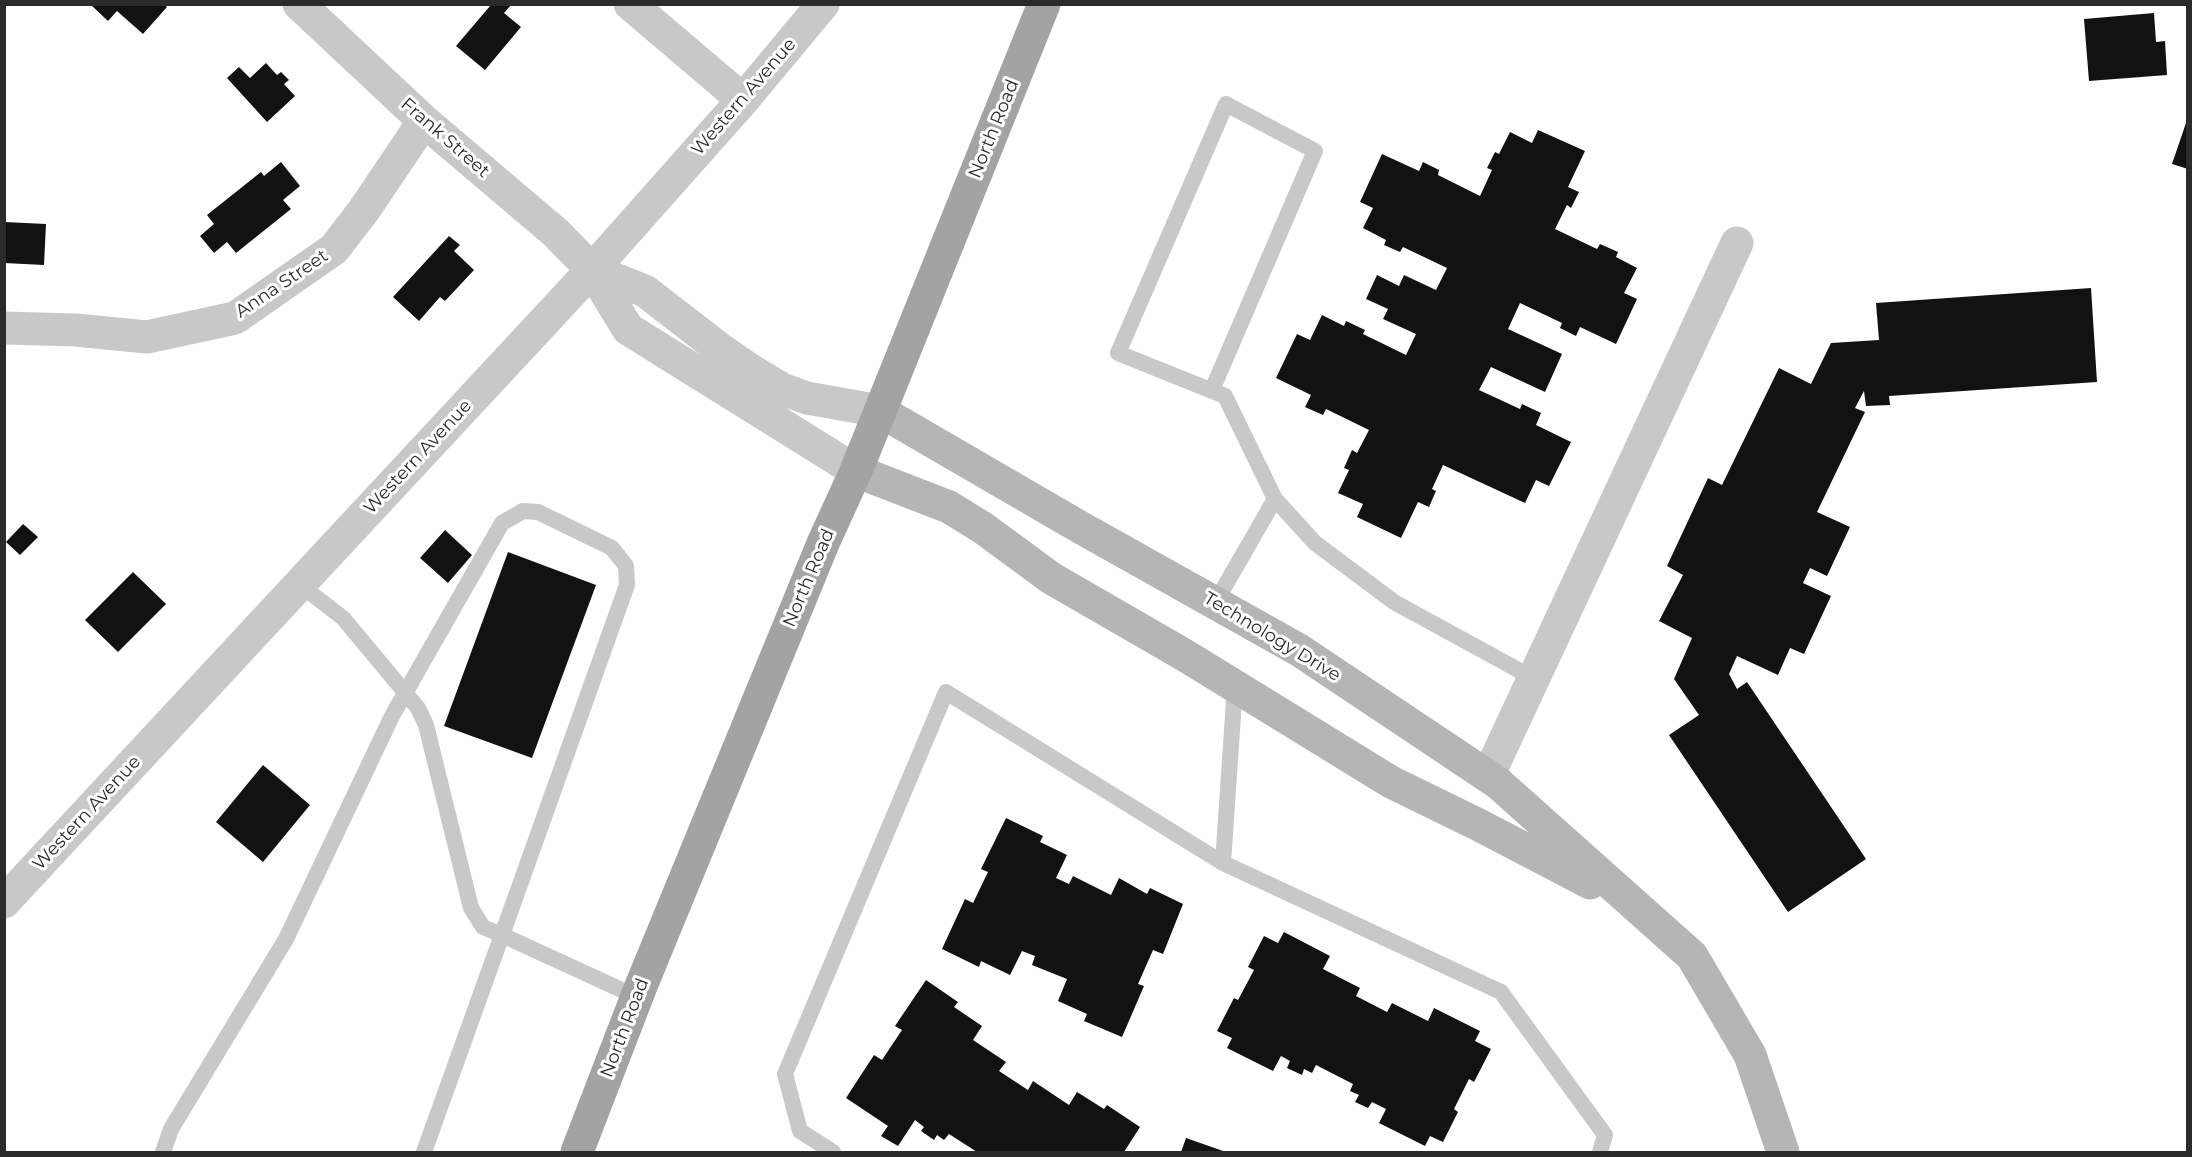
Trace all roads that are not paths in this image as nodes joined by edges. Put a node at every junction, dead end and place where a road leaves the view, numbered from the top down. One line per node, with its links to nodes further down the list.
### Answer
1 (299, 4): 6 (street, Frank Street)
2 (630, 4): 5 (street)
3 (823, 4): 5 (street, Western Avenue)
4 (1044, 4): 11 (main road, North Road)
5 (743, 100): 8 (street, Western Avenue)
6 (424, 121): 8 (street, Frank Street); 9 (street, Anna Street)
7 (1737, 243): 16 (street)
8 (592, 270): 11 (street, Frank Street); 12 (street, Frank Street); 14 (street, Western Avenue)
9 (4, 328)
10 (1212, 390): 10 (lane); 13 (lane)
11 (880, 411): 12 (main road, North Road); 15 (street, Technology Drive)
12 (856, 471): 17 (street, Technology Drive); 24 (main road, North Road)
13 (1275, 499): 15 (lane); 16 (lane)
14 (299, 584): 18 (lane); 21 (street, Western Avenue)
15 (1215, 603): 19 (street, Technology Drive)
16 (1533, 678): 19 (street)
17 (1235, 686): 20 (lane); 22 (street, Technology Drive)
18 (407, 693): 23 (lane); 23 (lane); 25 (lane)
19 (1488, 776): 22 (street, Technology Drive)
20 (1223, 863): 28 (lane); 29 (lane)
21 (4, 902)
22 (1634, 906): 30 (street, Technology Drive)
23 (502, 935): 24 (lane); 26 (lane)
24 (637, 997): 27 (main road, North Road)
25 (163, 1152)
26 (424, 1152)
27 (577, 1152)
28 (833, 1152)
29 (1600, 1152)
30 (1783, 1152)

